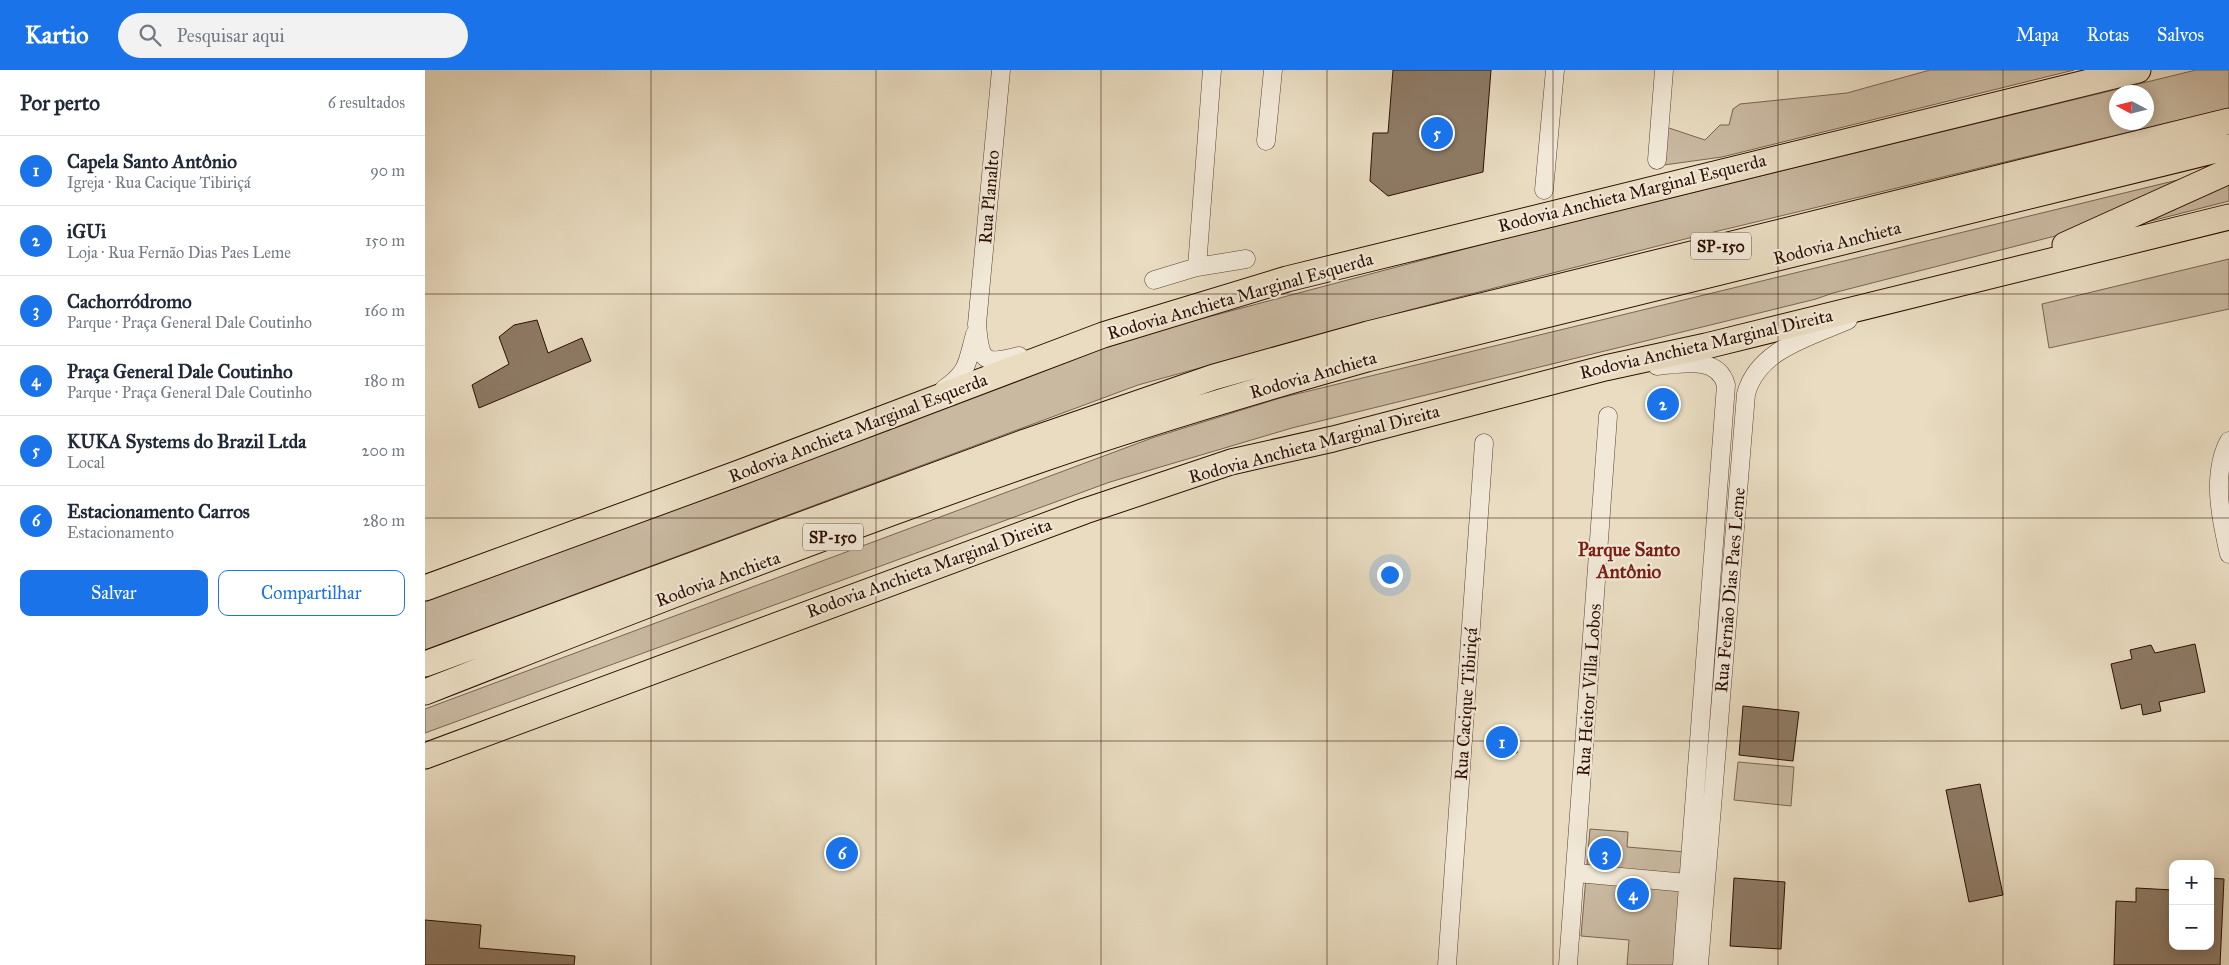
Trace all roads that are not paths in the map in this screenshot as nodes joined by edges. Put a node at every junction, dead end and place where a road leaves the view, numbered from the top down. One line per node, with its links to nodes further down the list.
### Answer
1 (1001, 70): 19 (street, Rua Planalto)
2 (1212, 70): 15 (street)
3 (1273, 70): 8 (street)
4 (1555, 70): 12 (street)
5 (1664, 70): 10 (street)
6 (2138, 70): 20 (highway, Rodovia Anchieta Marginal Esquerda)
7 (2229, 121): 28 (highway, Rodovia Anchieta / SP-150)
8 (1266, 141)
9 (2229, 147): 29 (highway, Rodovia Anchieta / SP-150)
10 (1657, 160)
11 (2229, 171): 16 (highway)
12 (1544, 190)
13 (2229, 217): 16 (highway, Rodovia Anchieta Marginal Direita)
14 (1247, 259): 15 (street)
15 (1197, 267): 17 (street)
16 (1995, 274): 18 (highway, Rodovia Anchieta Marginal Direita)
17 (1155, 280)
18 (1891, 300): 21 (highway, Rodovia Anchieta Marginal Direita); 33 (street, Rua Fernão Dias Paes Leme)
19 (977, 324): 20 (street, Rua Planalto); 22 (street, Rua Planalto)
20 (1103, 336): 22 (highway, Rodovia Anchieta Marginal Esquerda)
21 (1605, 368): 30 (highway, Rodovia Anchieta Marginal Direita); 32 (street, Rua Fernão Dias Paes Leme)
22 (910, 409): 27 (highway, Rodovia Anchieta Marginal Esquerda)
23 (1608, 416): 31 (street, Rua Heitor Villa Lobos)
24 (2229, 441): 26 (street)
25 (1484, 443): 34 (street, Rua Cacique Tibiriçá)
26 (2229, 554)
27 (425, 588)
28 (425, 664)
29 (425, 692)
30 (425, 756)
31 (1577, 873): 32 (street); 35 (street, Rua Heitor Villa Lobos)
32 (1688, 883): 33 (street); 36 (street, Rua Fernão Dias Paes Leme)
33 (1706, 884): 37 (street, Rua Fernão Dias Paes Leme)
34 (1447, 965)
35 (1568, 965)
36 (1682, 965)
37 (1699, 965)

